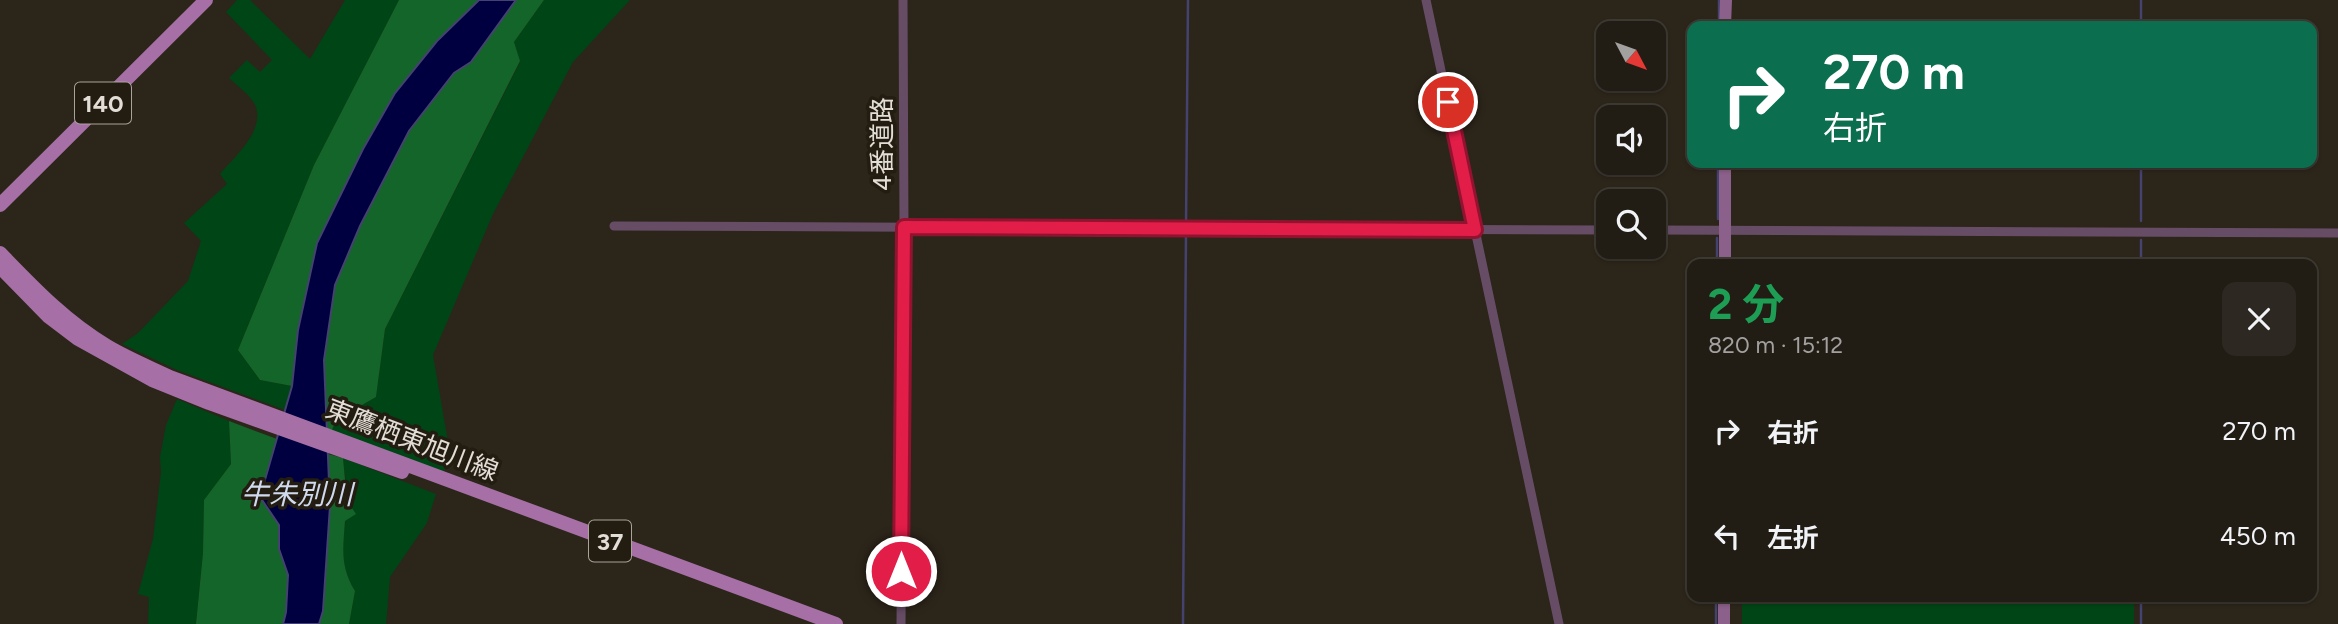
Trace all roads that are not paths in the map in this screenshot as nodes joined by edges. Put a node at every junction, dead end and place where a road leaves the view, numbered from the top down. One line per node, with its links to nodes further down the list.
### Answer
1 (206, 0): 7 (main road, 140)
2 (902, 0): 9 (street, 4番道路)
3 (1426, 0): 10 (street)
4 (1726, 0): 5 (street)
5 (1726, 21)
6 (1725, 168): 13 (street)
7 (0, 205)
8 (614, 226): 9 (street)
9 (904, 227): 10 (street); 23 (street, 4番道路)
10 (1475, 230): 11 (street); 24 (street)
11 (1596, 230)
12 (1666, 230): 13 (street)
13 (1725, 230): 14 (street); 16 (street)
14 (2338, 233)
15 (0, 253): 18 (main road, 東鷹栖東旭川線 / 37)
16 (1725, 259)
17 (0, 267): 18 (main road, 東鷹栖東旭川線 / 37)
18 (210, 398): 19 (main road, 東鷹栖東旭川線 / 37)
19 (384, 460): 21 (main road, 東鷹栖東旭川線 / 37); 22 (main road, 東鷹栖東旭川線 / 37)
20 (1724, 602): 25 (street)
21 (810, 624)
22 (836, 624)
23 (901, 624)
24 (1559, 624)
25 (1724, 624)

